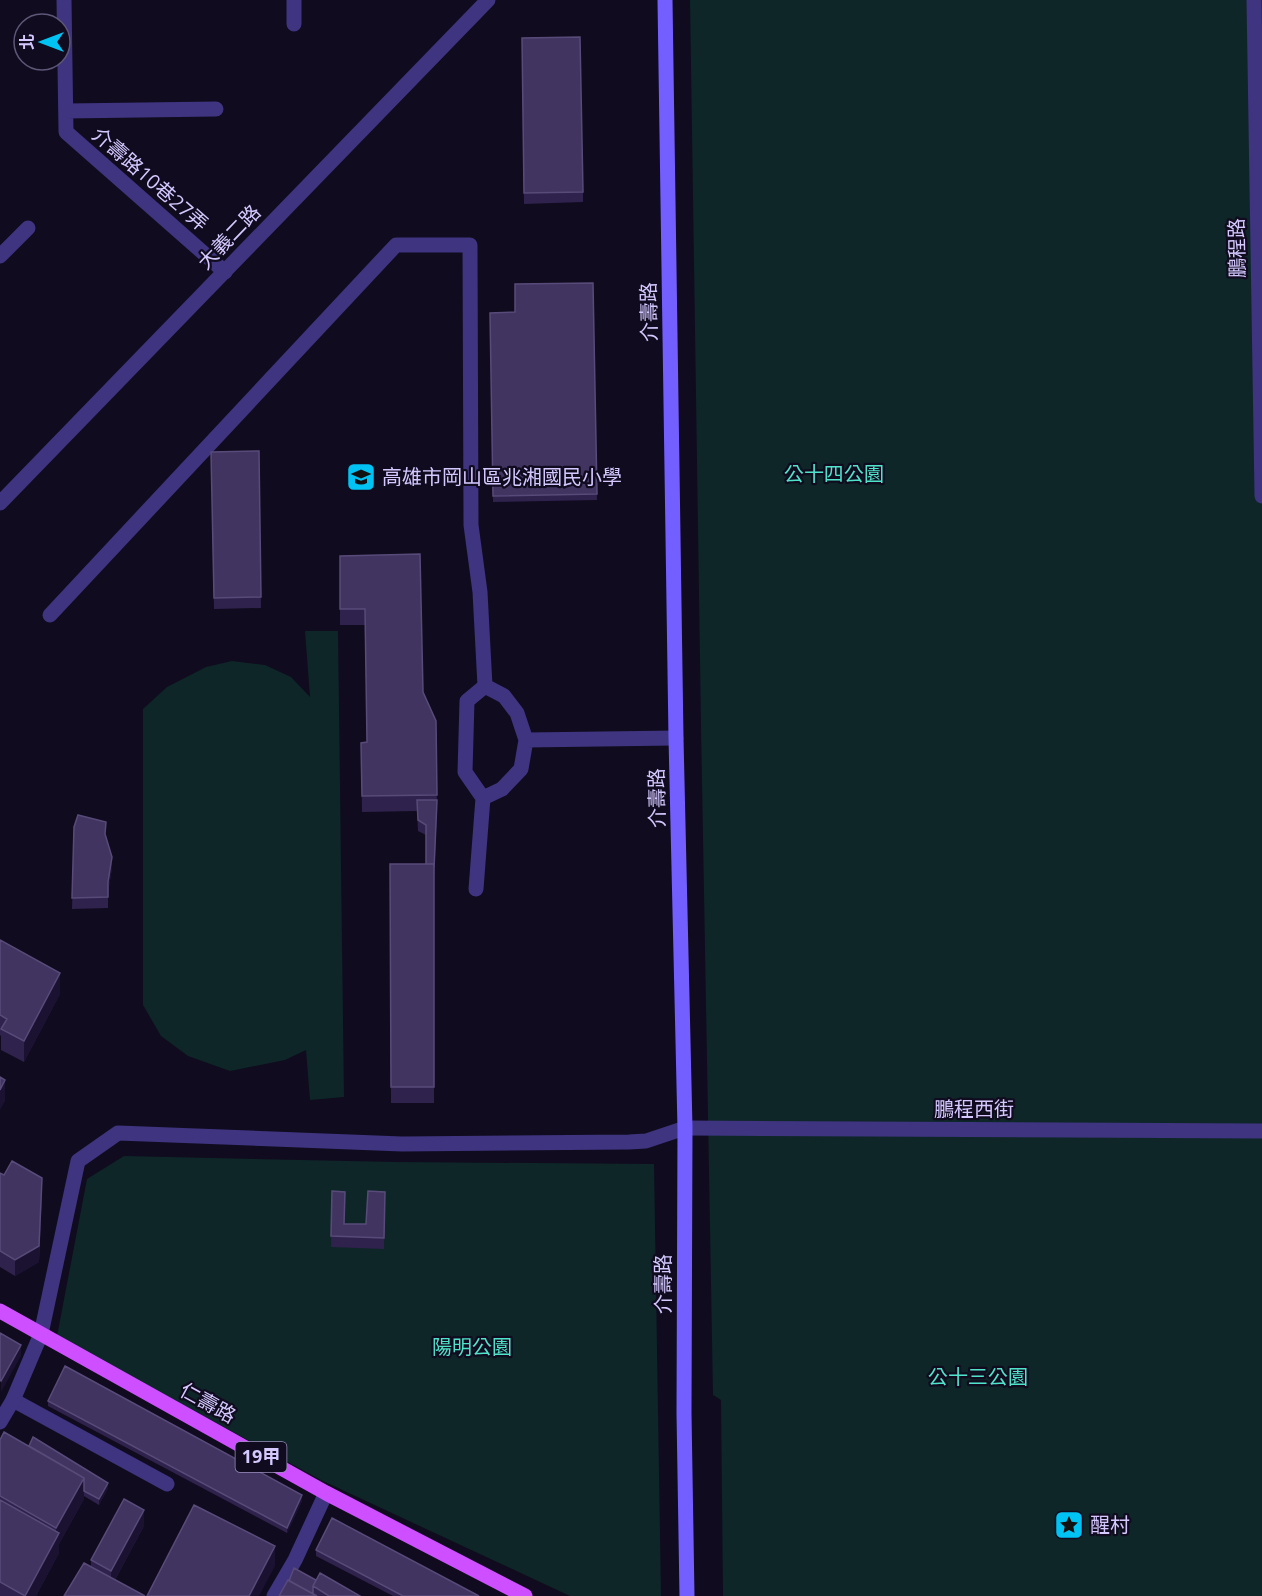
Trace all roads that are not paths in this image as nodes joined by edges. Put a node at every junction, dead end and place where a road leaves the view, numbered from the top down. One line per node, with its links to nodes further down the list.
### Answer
1 (64, 0): 8 (street, 介壽路10巷27弄)
2 (294, 0): 6 (street)
3 (488, 0): 11 (street, 大義二路)
4 (665, 0): 16 (main road, 介壽路)
5 (1254, 0): 12 (street, 鵬程路)
6 (294, 24)
7 (216, 109): 8 (street)
8 (66, 111): 11 (street, 介壽路10巷27弄)
9 (28, 228): 10 (street)
10 (0, 256)
11 (225, 272): 13 (street, 大義二路)
12 (1262, 496)
13 (0, 503)
14 (50, 615): 15 (street)
15 (485, 686): 17 (street); 18 (street)
16 (676, 738): 17 (street); 20 (main road, 介壽路)
17 (526, 740): 18 (street)
18 (483, 798): 19 (street)
19 (476, 889)
20 (685, 1128): 21 (street, 鵬程西街); 23 (street, 鵬程西街); 31 (main road, 介壽路)
21 (1262, 1131)
22 (0, 1311): 23 (main road, 仁壽路 / 19甲)
23 (41, 1334): 24 (street, 鵬程西街); 27 (main road, 仁壽路 / 19甲)
24 (7, 1399): 25 (street, 鵬程西街); 26 (street)
25 (0, 1422)
26 (167, 1484)
27 (326, 1493): 28 (main road, 仁壽路 / 19甲); 29 (street)
28 (509, 1592): 30 (main road, 仁壽路 / 19甲)
29 (274, 1596)
30 (525, 1596)
31 (687, 1596)

